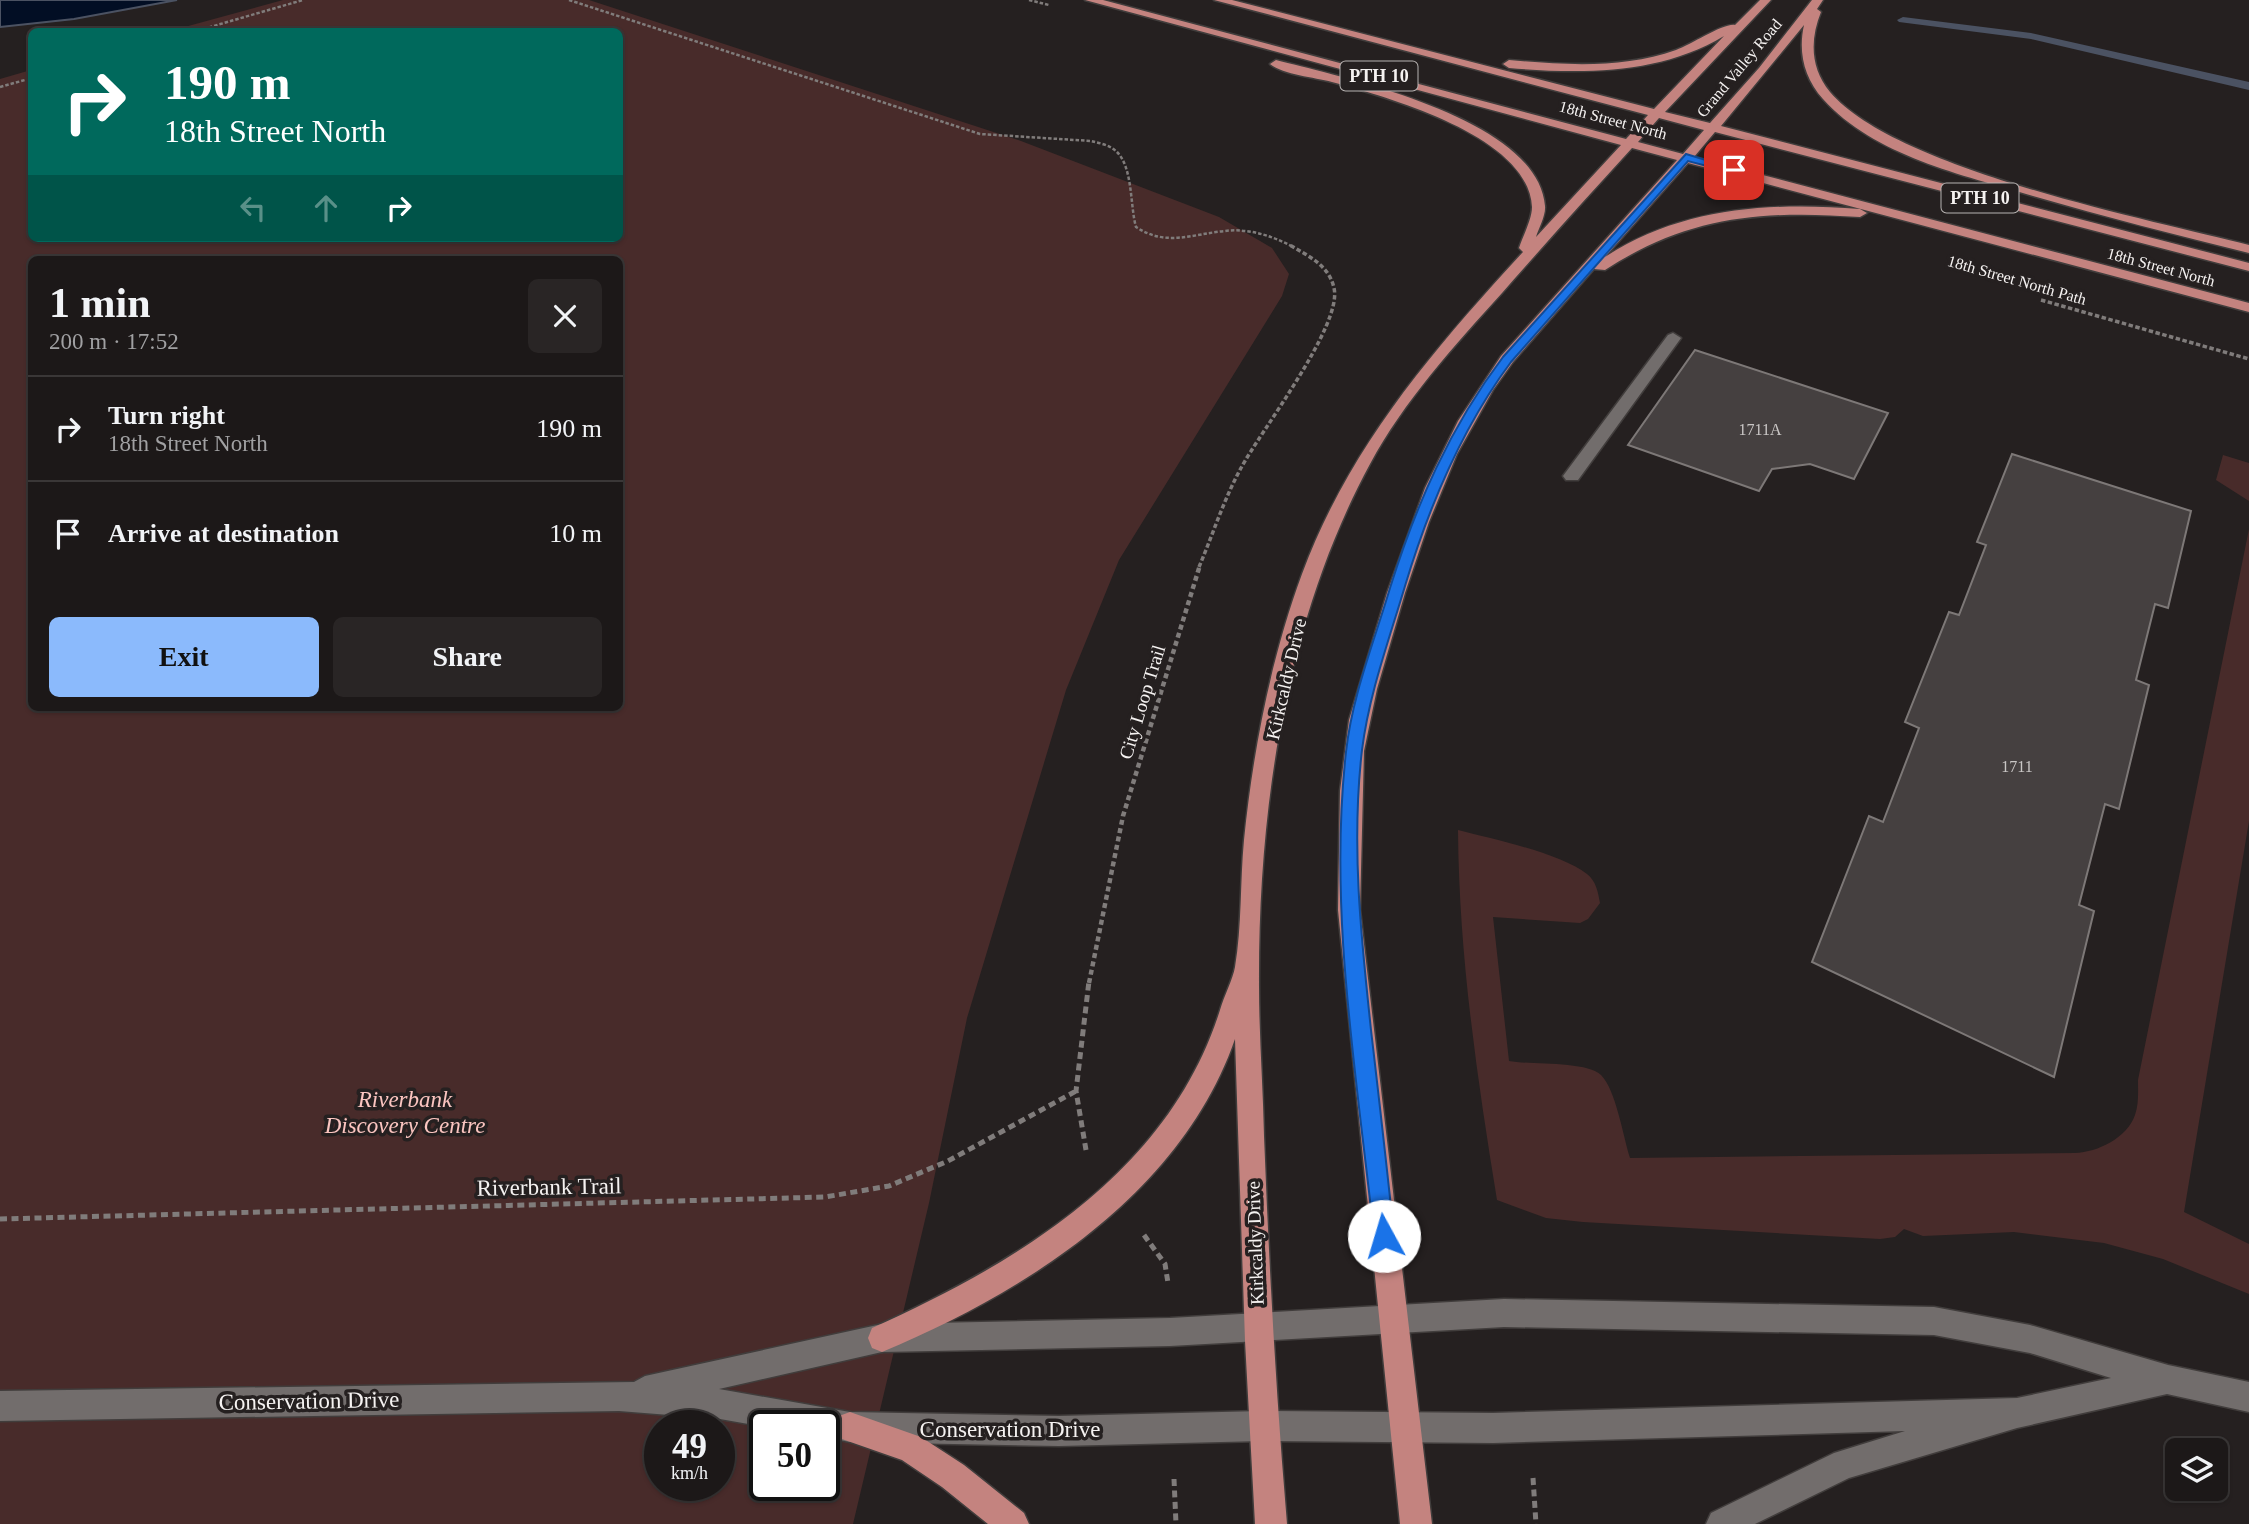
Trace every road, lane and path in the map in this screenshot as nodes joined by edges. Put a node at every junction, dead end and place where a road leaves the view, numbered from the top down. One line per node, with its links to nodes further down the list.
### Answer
1 (303, 0): 8 (path)
2 (569, 0): 27 (path, City Loop Trail)
3 (1090, 0): 7 (main road, 18th Street North / PTH 10)
4 (1219, 0): 9 (main road, 18th Street North / PTH 10)
5 (1819, 0): 13 (main road, Grand Valley Road); 17 (main road)
6 (1763, 4): 9 (main road); 12 (main road, Grand Valley Road)
7 (1129, 10): 14 (main road, 18th Street North / PTH 10); 19 (main road)
8 (207, 28)
9 (1377, 41): 12 (main road, 18th Street North / PTH 10)
10 (28, 79): 11 (path)
11 (0, 87)
12 (1657, 114): 13 (main road, 18th Street North / PTH 10); 14 (main road, Grand Valley Road)
13 (1712, 128): 15 (main road, Grand Valley Road); 18 (main road, 18th Street North / PTH 10)
14 (1630, 142): 15 (main road, 18th Street North / PTH 10); 19 (main road, Kirkcaldy Drive)
15 (1686, 157): 16 (main road, 18th Street North / PTH 10); 22 (main road)
16 (2007, 243): 21 (main road, 18th Street North / PTH 10); 22 (main road)
17 (2249, 249)
18 (2249, 267)
19 (1508, 277): 26 (main road, Kirkcaldy Drive)
20 (2032, 297): 24 (path, 18th Street North Path)
21 (2249, 308)
22 (1548, 312): 32 (main road)
23 (1673, 338): 25 (street)
24 (2249, 359)
25 (1572, 476)
26 (1247, 964): 33 (main road, Kirkcaldy Drive); 34 (main road)
27 (1076, 1091): 28 (path, City Loop Trail); 29 (path, Riverbank Trail)
28 (1087, 1154)
29 (0, 1219)
30 (1138, 1226): 31 (path)
31 (1169, 1290)
32 (1393, 1317): 33 (street, Conservation Drive); 35 (street, Conservation Drive); 42 (main road)
33 (1258, 1325): 34 (street, Conservation Drive); 40 (main road, Kirkcaldy Drive)
34 (882, 1338): 36 (street, Conservation Drive)
35 (2168, 1380): 37 (street, Conservation Drive); 39 (street)
36 (619, 1396): 38 (street, Conservation Drive); 41 (street, Conservation Drive)
37 (2249, 1397)
38 (0, 1406)
39 (2017, 1413): 42 (street, Conservation Drive); 50 (street)
40 (1262, 1426): 41 (street, Conservation Drive); 42 (street, Conservation Drive); 47 (main road)
41 (850, 1427): 45 (main road)
42 (1404, 1428): 48 (main road)
43 (1533, 1469): 49 (path)
44 (1174, 1472): 46 (path)
45 (1013, 1524)
46 (1176, 1524)
47 (1270, 1524)
48 (1416, 1524)
49 (1538, 1524)
50 (1722, 1524)

